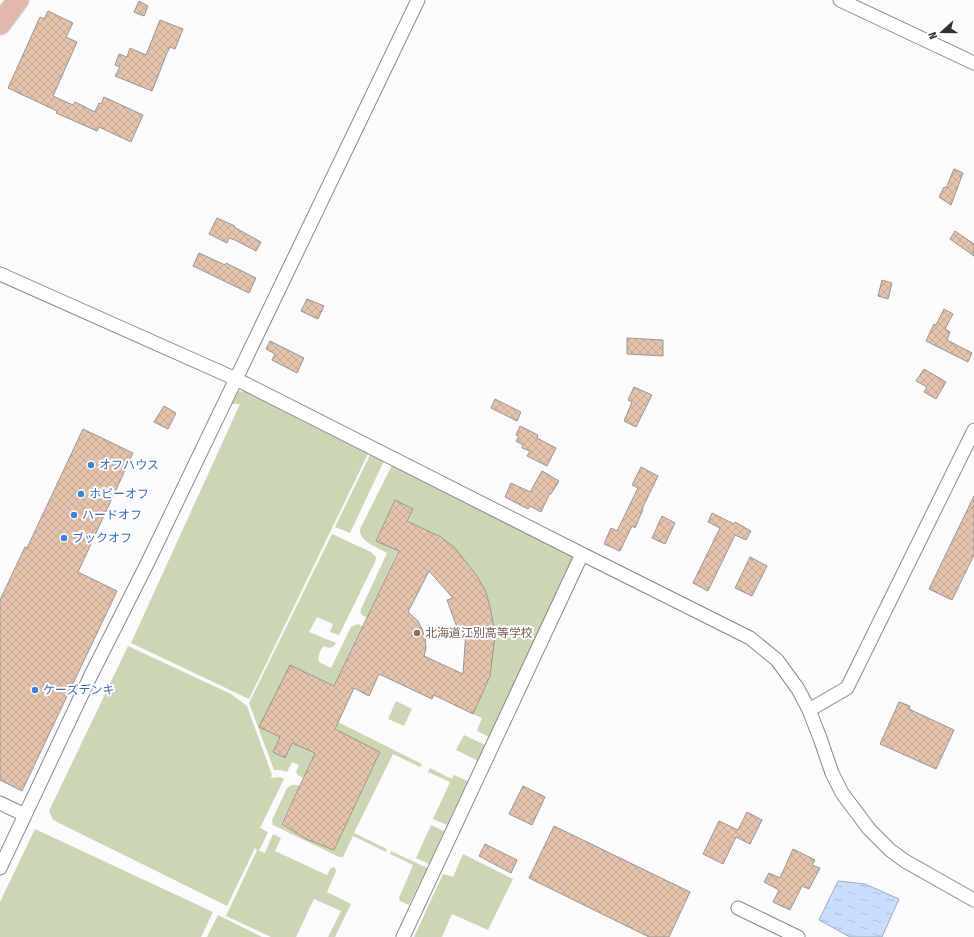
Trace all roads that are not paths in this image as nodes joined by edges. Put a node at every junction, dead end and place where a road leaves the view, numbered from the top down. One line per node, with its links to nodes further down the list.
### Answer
1 (18, 0): 4 (main road)
2 (418, 0): 7 (street)
3 (840, 0): 5 (street)
4 (0, 24)
5 (974, 63)
6 (0, 274): 7 (street)
7 (236, 379): 9 (street); 12 (street)
8 (974, 430): 10 (street)
9 (582, 554): 10 (street); 16 (street)
10 (809, 710): 14 (street)
11 (0, 803): 12 (street)
12 (25, 815): 13 (street)
13 (0, 868)
14 (974, 900)
15 (738, 908): 17 (street)
16 (403, 937)
17 (798, 937)

